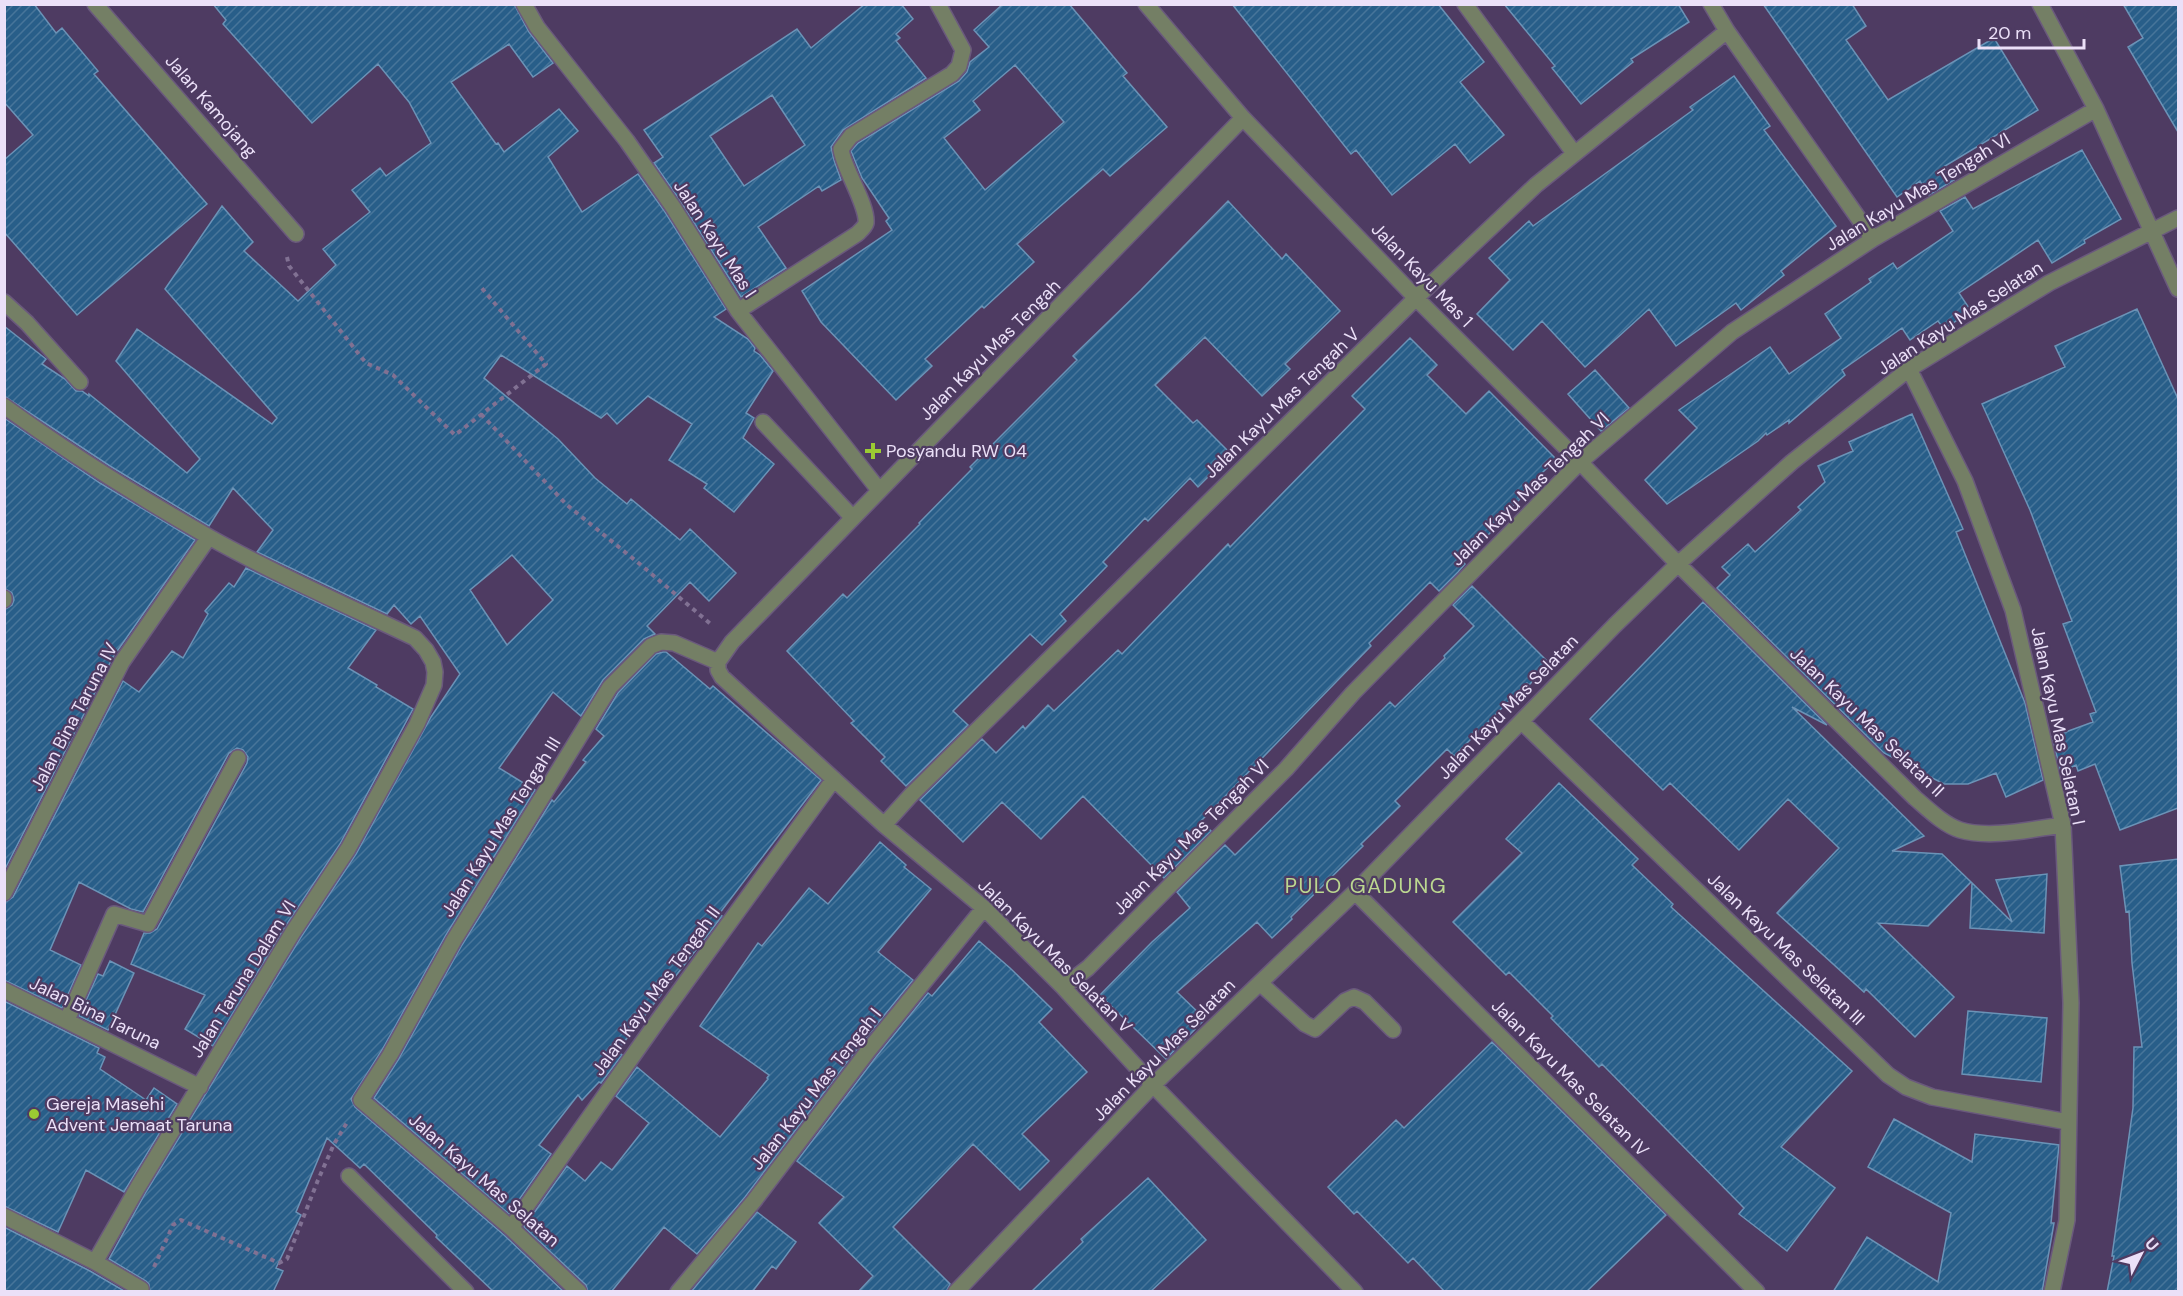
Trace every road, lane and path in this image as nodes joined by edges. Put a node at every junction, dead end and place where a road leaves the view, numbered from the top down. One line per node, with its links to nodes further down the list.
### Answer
1 (95, 4): 14 (street, Jalan Kamojang)
2 (524, 4): 20 (street, Jalan Kayu Mas I)
3 (938, 4): 20 (street)
4 (1146, 4): 10 (street, Jalan Kayu Mas 1)
5 (1465, 4): 11 (street)
6 (1711, 4): 8 (street)
7 (2040, 4): 9 (street)
8 (1726, 31): 11 (street, Jalan Kayu Mas Tengah V); 15 (street)
9 (2097, 109): 13 (street); 15 (street, Jalan Kayu Mas Tengah VI)
10 (1243, 118): 18 (street, Jalan Kayu Mas 1); 27 (street, Jalan Kayu Mas Tengah)
11 (1574, 153): 18 (street, Jalan Kayu Mas Tengah V)
12 (2178, 218): 13 (street)
13 (2153, 230): 17 (street); 21 (street, Jalan Kayu Mas Selatan)
14 (296, 234): 24 (path)
15 (1873, 239): 26 (street, Jalan Kayu Mas Tengah VI)
16 (480, 285): 24 (path)
17 (2178, 289)
18 (1416, 298): 26 (street, Jalan Kayu Mas 1); 36 (street, Jalan Kayu Mas Tengah V)
19 (4, 302): 22 (street)
20 (738, 311): 27 (street, Jalan Kayu Mas I)
21 (1910, 369): 30 (street, Jalan Kayu Mas Selatan); 37 (street, Jalan Kayu Mas Selatan I)
22 (80, 382)
23 (4, 406): 29 (street)
24 (481, 414): 31 (path)
25 (763, 422): 28 (street)
26 (1580, 462): 30 (street, Jalan Kayu Mas 1); 42 (street, Jalan Kayu Mas Tengah VI)
27 (879, 490): 28 (street, Jalan Kayu Mas Tengah)
28 (852, 518): 31 (street, Jalan Kayu Mas Tengah)
29 (209, 537): 38 (street, Jalan Bina Taruna IV); 47 (street, Jalan Taruna Dalam VI)
30 (1678, 564): 33 (street, Jalan Kayu Mas Selatan); 37 (street, Jalan Kayu Mas Selatan II)
31 (732, 642): 32 (street, Jalan Kayu Mas Tengah)
32 (718, 662): 35 (street, Jalan Kayu Mas Selatan V); 48 (street, Jalan Kayu Mas Tengah III)
33 (1522, 722): 39 (street, Jalan Kayu Mas Selatan); 49 (street, Jalan Kayu Mas Selatan III)
34 (238, 758): 44 (street)
35 (834, 779): 36 (street, Jalan Kayu Mas Selatan V); 52 (street, Jalan Kayu Mas Tengah II)
36 (884, 825): 40 (street, Jalan Kayu Mas Selatan V)
37 (2062, 825): 49 (street, Jalan Kayu Mas Selatan I)
38 (4, 892)
39 (1355, 892): 41 (street, Jalan Kayu Mas Selatan); 60 (street, Jalan Kayu Mas Selatan IV)
40 (984, 908): 42 (street, Jalan Kayu Mas Selatan V); 57 (street, Jalan Kayu Mas Tengah I)
41 (1260, 983): 45 (street); 46 (street, Jalan Kayu Mas Selatan)
42 (1063, 987): 46 (street, Jalan Kayu Mas Selatan V)
43 (4, 990): 44 (street, Jalan Bina Taruna)
44 (67, 1020): 47 (street, Jalan Bina Taruna)
45 (1393, 1030)
46 (1153, 1085): 58 (street, Jalan Kayu Mas Selatan); 59 (street, Jalan Kayu Mas Selatan V)
47 (200, 1087): 53 (street, Jalan Taruna Dalam VI)
48 (361, 1100): 52 (street, Jalan Kayu Mas Selatan); 54 (path)
49 (2067, 1122): 61 (street, Jalan Kayu Mas Selatan I)
50 (349, 1176): 55 (street)
51 (4, 1216): 53 (street)
52 (511, 1227): 56 (street, Jalan Kayu Mas Selatan)
53 (95, 1262): 54 (street)
54 (141, 1290)
55 (466, 1292)
56 (579, 1292)
57 (678, 1292)
58 (956, 1292)
59 (1355, 1292)
60 (1757, 1292)
61 (2052, 1292)

